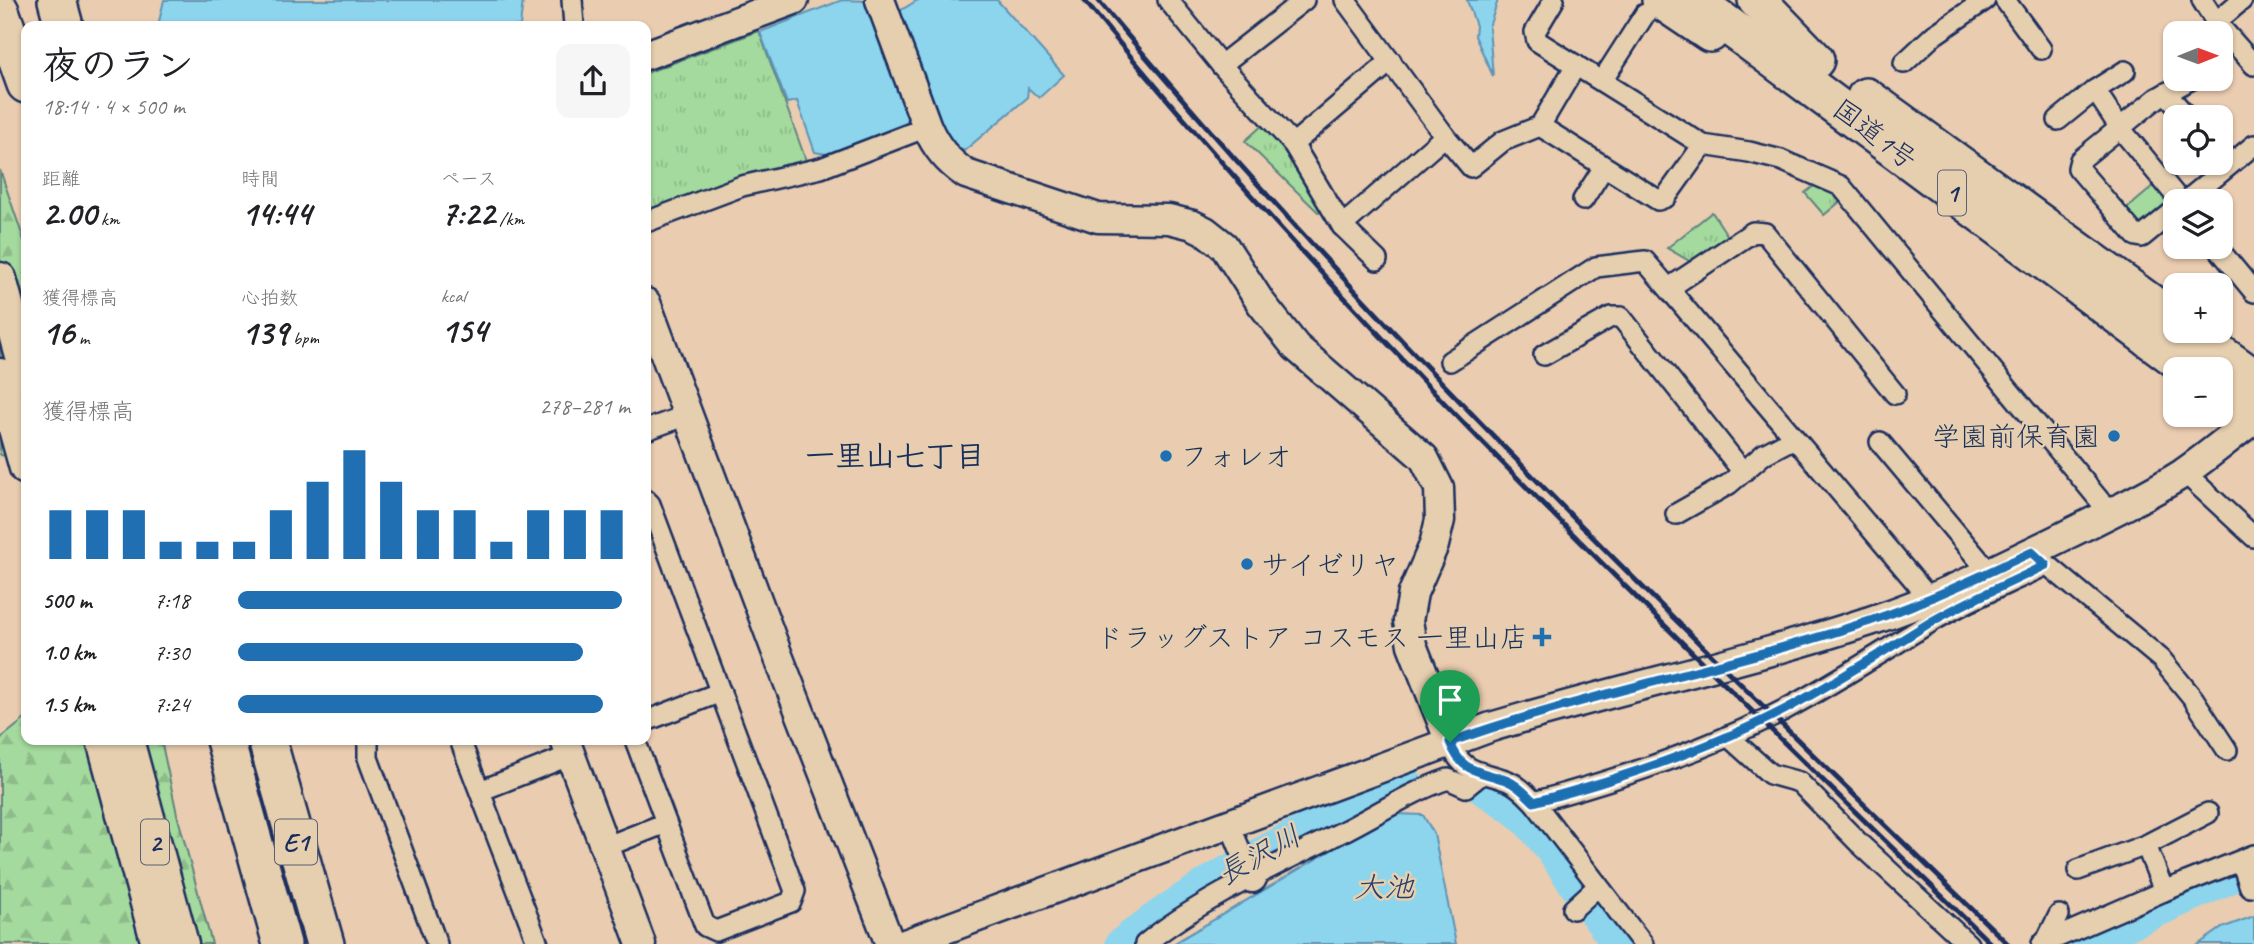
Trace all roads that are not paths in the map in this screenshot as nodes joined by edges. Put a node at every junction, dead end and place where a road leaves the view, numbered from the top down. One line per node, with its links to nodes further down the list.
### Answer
1 (15, 0): 18 (highway)
2 (57, 0): 19 (highway)
3 (572, 0): 20 (street)
4 (794, 0): 25 (street)
5 (880, 0): 41 (street)
6 (1168, 0): 28 (street)
7 (1304, 0): 28 (street)
8 (1345, 0): 26 (street)
9 (1554, 0): 29 (street)
10 (1756, 0): 31 (highway)
11 (1984, 0): 27 (street)
12 (2005, 0): 24 (street)
13 (2202, 0): 21 (street)
14 (2242, 0): 22 (street)
15 (1653, 7): 17 (highway, 国道1号); 34 (street)
16 (0, 11): 32 (highway)
17 (1711, 11): 31 (highway, 国道1号 / 1)
18 (21, 21)
19 (63, 21)
20 (574, 21)
21 (2215, 21)
22 (2217, 21)
23 (2233, 41): 30 (street)
24 (2040, 49)
25 (651, 53)
26 (1391, 61): 43 (street); 44 (street)
27 (1904, 63)
28 (1221, 65): 44 (street)
29 (1576, 65): 34 (street); 40 (street)
30 (2254, 65)
31 (1806, 68): 61 (highway, 国道1号 / 1); 65 (highway, 国道1号 / 1)
32 (21, 70)
33 (2125, 71): 35 (street)
34 (1602, 81): 45 (street)
35 (2095, 90): 39 (street); 42 (street)
36 (2170, 91): 37 (street)
37 (2166, 93): 38 (street); 42 (street)
38 (2176, 105)
39 (2057, 120)
40 (1540, 126): 43 (street); 48 (street)
41 (927, 127): 53 (street); 90 (street)
42 (2120, 128): 50 (street); 54 (street)
43 (1445, 136): 55 (street)
44 (1293, 144): 55 (street)
45 (1703, 145): 48 (street); 81 (street)
46 (2254, 145): 47 (street)
47 (2233, 157)
48 (1604, 167): 52 (street)
49 (2211, 175): 51 (street)
50 (2170, 189)
51 (2198, 189)
52 (1583, 200)
53 (651, 220)
54 (2163, 220)
55 (1342, 226): 57 (street)
56 (2227, 259): 58 (street)
57 (1377, 260)
58 (2254, 292)
59 (1674, 295): 67 (street); 70 (street); 75 (street)
60 (1, 296): 66 (main road)
61 (2163, 313)
62 (651, 317): 72 (street)
63 (2205, 343): 69 (highway)
64 (1544, 355): 78 (street)
65 (2175, 357)
66 (21, 358)
67 (1450, 361)
68 (0, 375): 77 (main road)
69 (2254, 378)
70 (1895, 394)
71 (2233, 401): 73 (highway)
72 (687, 415): 74 (street); 124 (street)
73 (2254, 418): 79 (street)
74 (651, 428)
75 (1794, 438): 78 (street); 86 (street)
76 (1880, 442): 85 (street)
77 (21, 450)
78 (1742, 472): 82 (street)
79 (2184, 472): 81 (street); 83 (street)
80 (651, 507): 87 (street)
81 (2110, 513): 84 (street)
82 (1676, 514)
83 (2254, 537)
84 (2039, 559): 85 (street); 89 (street); 99 (street)
85 (1989, 572): 86 (street)
86 (1930, 599): 90 (street)
87 (721, 692): 88 (street); 104 (street)
88 (651, 718)
89 (1728, 736): 102 (street); 128 (street)
90 (1450, 742): 100 (street); 105 (street)
91 (104, 745): 117 (main road, 2)
92 (128, 745): 118 (main road, 2)
93 (226, 745): 119 (highway, E1)
94 (268, 745): 120 (highway, E1)
95 (368, 745): 121 (street)
96 (462, 745): 101 (street)
97 (637, 745): 104 (street)
98 (568, 748): 101 (street); 107 (street)
99 (2228, 750)
100 (1482, 774): 102 (street); 110 (street)
101 (480, 791): 122 (street)
102 (1534, 802): 112 (street)
103 (2208, 813): 106 (street)
104 (666, 823): 107 (street)
105 (1230, 824): 110 (street); 125 (street)
106 (2146, 845): 109 (street); 113 (street)
107 (605, 847): 123 (street)
108 (2245, 860): 111 (street); 113 (street)
109 (2078, 870)
110 (1251, 877): 126 (street)
111 (2250, 886)
112 (1598, 887): 114 (street); 127 (street)
113 (2164, 891): 116 (street)
114 (1574, 909)
115 (2059, 915): 116 (street)
116 (2043, 943)
117 (158, 944)
118 (182, 944)
119 (282, 944)
120 (326, 944)
121 (437, 944)
122 (538, 944)
123 (641, 944)
124 (890, 944)
125 (905, 944)
126 (1145, 944)
127 (1643, 944)
128 (1968, 944)

